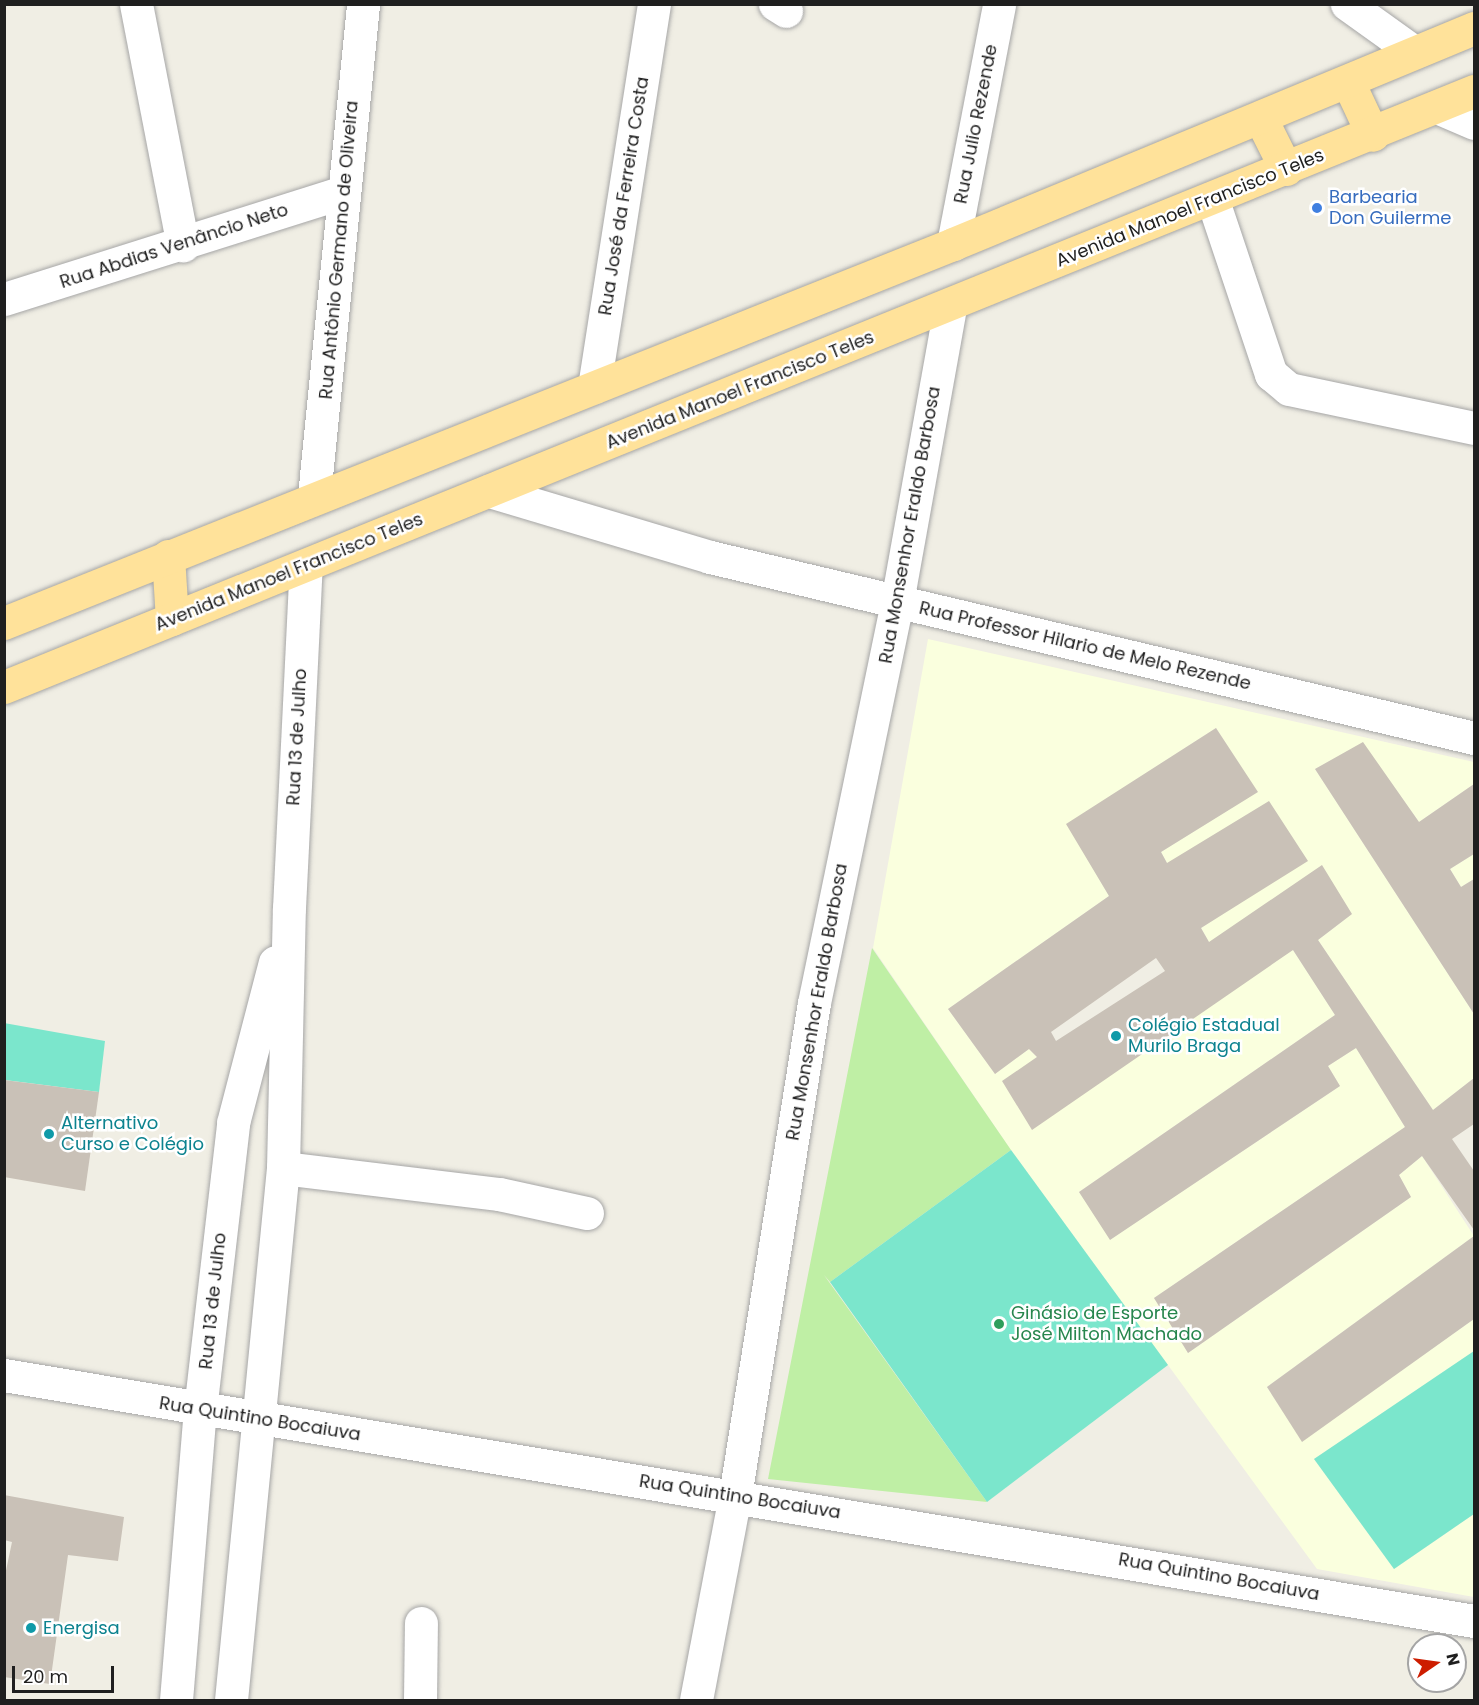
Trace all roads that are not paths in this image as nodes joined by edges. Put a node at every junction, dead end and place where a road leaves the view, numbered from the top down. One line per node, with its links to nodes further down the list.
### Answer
1 (136, 4): 18 (street)
2 (363, 4): 15 (street, Rua Antônio Germano de Oliveira)
3 (654, 4): 21 (street, Rua José da Ferreira Costa)
4 (999, 4): 17 (street, Rua Julio Rezende)
5 (1347, 4): 7 (street)
6 (1474, 28): 7 (main road)
7 (1414, 52): 8 (main road)
8 (1349, 84): 11 (main road); 13 (main road)
9 (1474, 91): 10 (main road, Avenida Manoel Francisco Teles)
10 (1437, 107): 12 (street); 13 (main road, Avenida Manoel Francisco Teles)
11 (1261, 119): 14 (main road); 17 (main road)
12 (1474, 123)
13 (1373, 135): 14 (main road, Avenida Manoel Francisco Teles)
14 (1286, 169): 16 (main road, Avenida Manoel Francisco Teles)
15 (344, 192): 18 (street, Rua Abdias Venâncio Neto); 24 (street, Rua Antônio Germano de Oliveira)
16 (1212, 198): 20 (main road, Avenida Manoel Francisco Teles); 22 (street)
17 (952, 244): 21 (main road)
18 (183, 245): 19 (street, Rua Abdias Venâncio Neto)
19 (4, 299)
20 (950, 306): 23 (main road, Avenida Manoel Francisco Teles); 27 (street, Rua Monsenhor Eraldo Barbosa)
21 (594, 387): 24 (main road)
22 (1474, 428)
23 (489, 491): 26 (main road, Avenida Manoel Francisco Teles); 27 (street, Rua Professor Hilario de Melo Rezende)
24 (314, 496): 25 (main road)
25 (168, 556): 28 (main road); 29 (main road)
26 (306, 566): 28 (main road, Avenida Manoel Francisco Teles); 32 (street, Rua 13 de Julho)
27 (897, 602): 31 (street, Rua Professor Hilario de Melo Rezende); 38 (street, Rua Monsenhor Eraldo Barbosa)
28 (172, 619): 30 (main road, Avenida Manoel Francisco Teles)
29 (4, 623)
30 (4, 687)
31 (1474, 738)
32 (289, 908): 33 (street, Rua 13 de Julho); 36 (street, Rua 13 de Julho)
33 (283, 1168): 34 (street); 37 (street, Rua 13 de Julho)
34 (587, 1213)
35 (4, 1375): 36 (street, Rua Quintino Bocaiuva)
36 (200, 1410): 37 (street, Rua Quintino Bocaiuva); 41 (street, Rua 13 de Julho)
37 (257, 1419): 38 (street, Rua Quintino Bocaiuva); 42 (street, Rua 13 de Julho)
38 (735, 1496): 39 (street, Rua Quintino Bocaiuva); 44 (street, Rua Monsenhor Eraldo Barbosa)
39 (1474, 1621)
40 (421, 1623): 43 (street)
41 (176, 1701)
42 (231, 1701)
43 (420, 1701)
44 (696, 1701)

